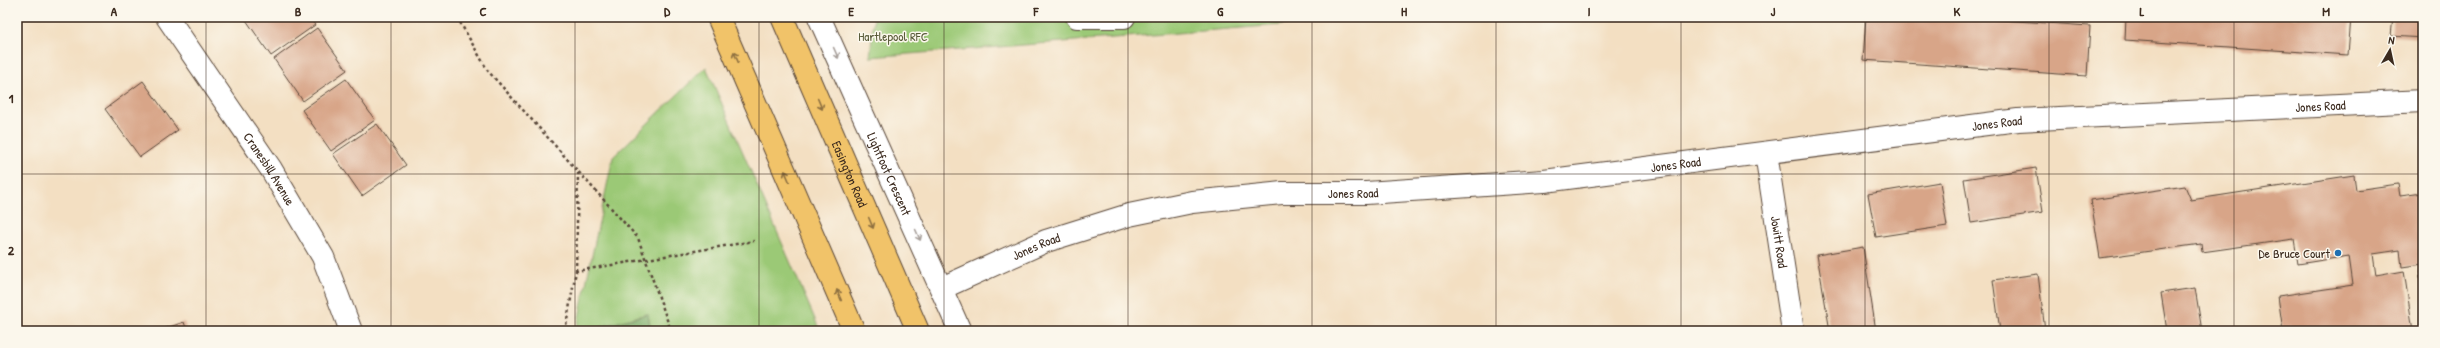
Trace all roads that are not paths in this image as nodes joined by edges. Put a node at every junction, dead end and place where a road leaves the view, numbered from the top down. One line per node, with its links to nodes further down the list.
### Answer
1 (167, 17): 10 (street, Cranesbill Avenue)
2 (718, 17): 11 (highway, one-way to 2)
3 (782, 17): 12 (highway, Easington Road, one-way to 12)
4 (820, 17): 9 (street, Lightfoot Crescent, one-way to 9)
5 (1077, 17): 6 (street)
6 (1124, 17)
7 (2423, 101): 8 (street, Jones Road)
8 (1766, 153): 9 (street, Jones Road); 14 (street, Jowitt Road)
9 (942, 288): 13 (street, Lightfoot Crescent)
10 (350, 331)
11 (854, 331)
12 (918, 331)
13 (960, 331)
14 (1793, 331)

